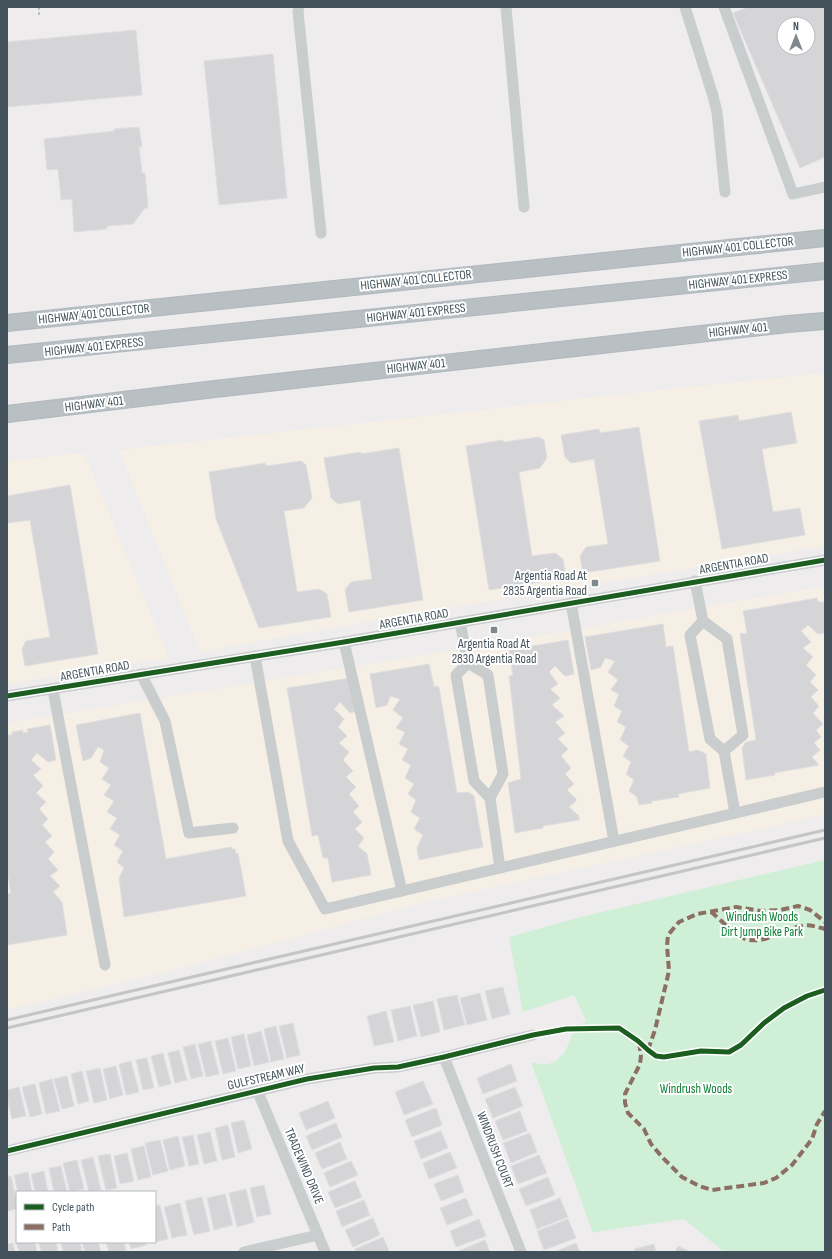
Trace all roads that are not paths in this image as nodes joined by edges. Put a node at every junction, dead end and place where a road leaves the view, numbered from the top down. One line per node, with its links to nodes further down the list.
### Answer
1 (299, 7): 8 (street)
2 (506, 7): 7 (street)
3 (685, 7): 6 (street)
4 (724, 7): 5 (street)
5 (825, 187)
6 (725, 192)
7 (524, 207)
8 (321, 233)
9 (825, 238): 12 (highway, HIGHWAY 401 COLLECTOR)
10 (825, 270): 13 (highway, HIGHWAY 401 EXPRESS)
11 (825, 321): 14 (highway, HIGHWAY 401)
12 (7, 323)
13 (7, 355)
14 (7, 414)
15 (825, 560): 16 (street, ARGENTIA ROAD)
16 (695, 582): 17 (street, ARGENTIA ROAD); 18 (street)
17 (571, 603): 19 (street, ARGENTIA ROAD); 31 (street)
18 (703, 621): 26 (street); 26 (street)
19 (460, 622): 20 (street, ARGENTIA ROAD); 22 (street)
20 (344, 642): 21 (street, ARGENTIA ROAD); 33 (street)
21 (255, 656): 23 (street, ARGENTIA ROAD); 33 (street)
22 (468, 663): 28 (street); 28 (street)
23 (141, 674): 24 (street, ARGENTIA ROAD); 30 (street)
24 (53, 690): 25 (street, ARGENTIA ROAD); 34 (street)
25 (7, 696)
26 (724, 751): 29 (street)
27 (825, 792): 29 (street)
28 (490, 798): 32 (street)
29 (735, 813): 31 (street)
30 (233, 828)
31 (614, 841): 32 (street)
32 (500, 868): 33 (street)
33 (402, 891)
34 (105, 965)
35 (533, 1035): 36 (street, GULFSTREAM WAY)
36 (444, 1058): 37 (street, GULFSTREAM WAY); 42 (street, WINDRUSH COURT)
37 (257, 1090): 38 (street, GULFSTREAM WAY); 39 (street, TRADEWIND DRIVE)
38 (7, 1151)
39 (318, 1235): 40 (street); 41 (street, TRADEWIND DRIVE)
40 (244, 1252)
41 (325, 1252)
42 (520, 1252)

